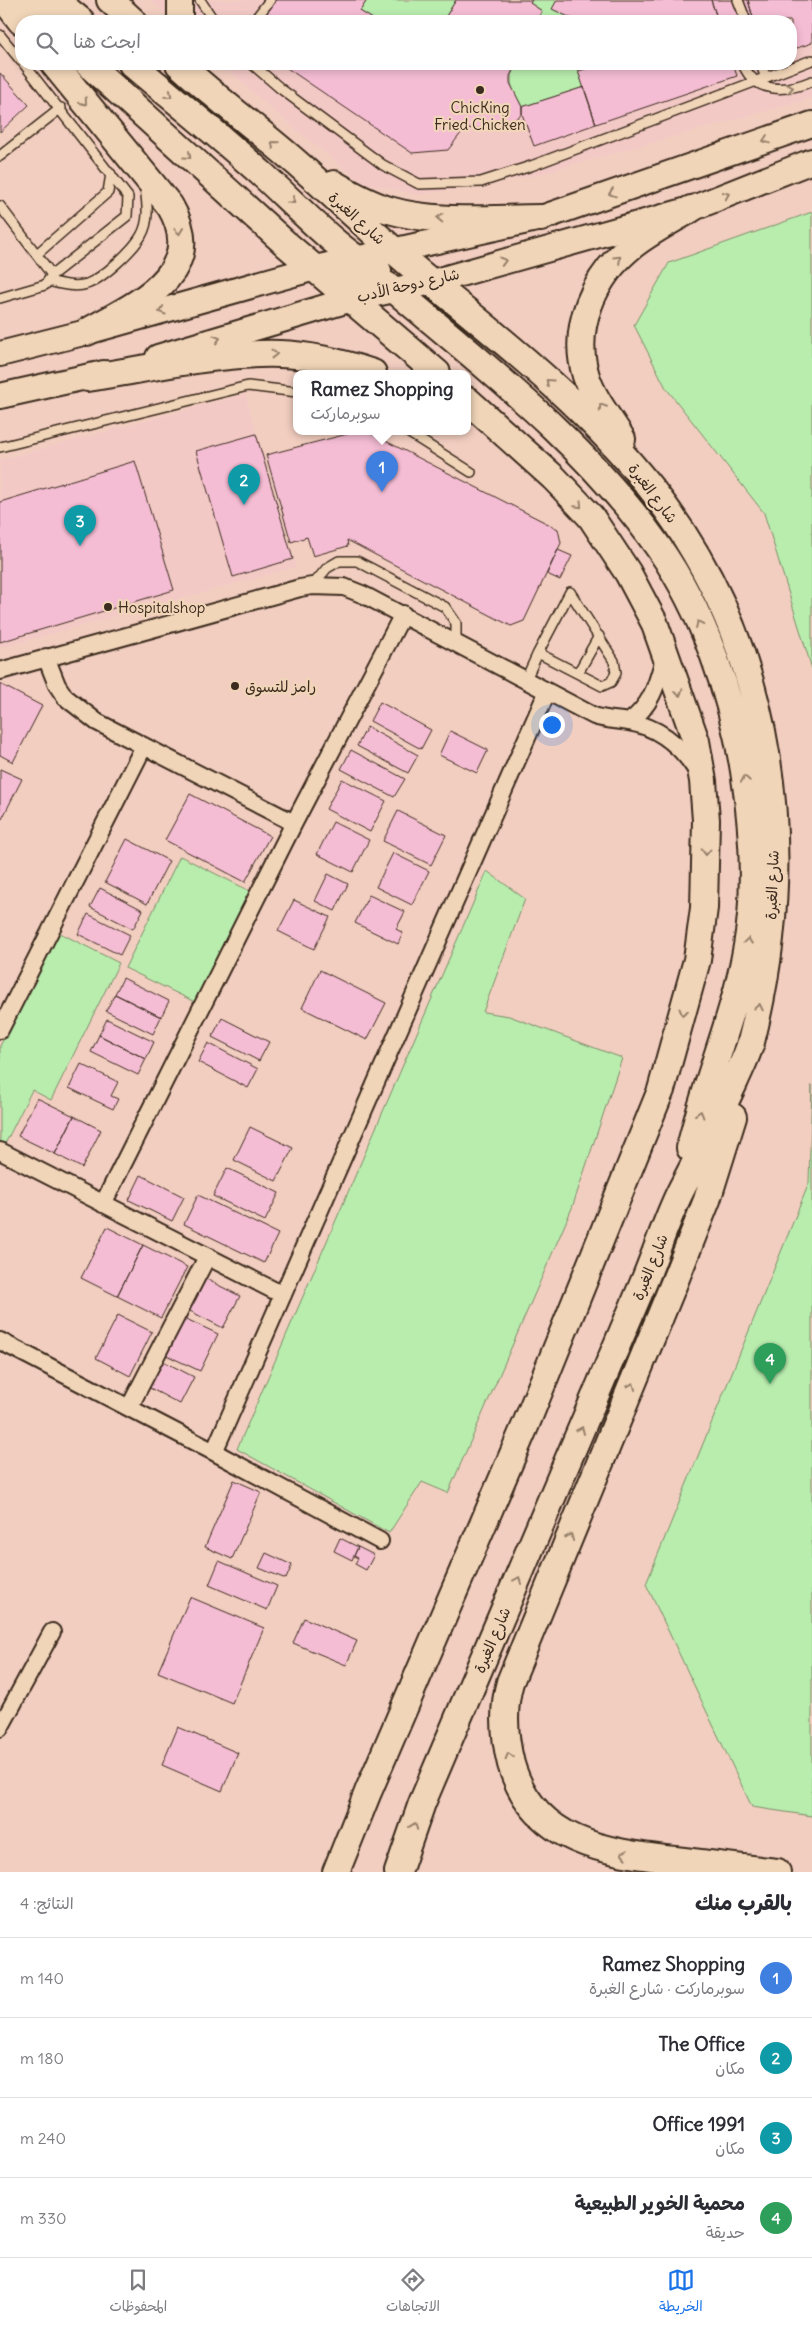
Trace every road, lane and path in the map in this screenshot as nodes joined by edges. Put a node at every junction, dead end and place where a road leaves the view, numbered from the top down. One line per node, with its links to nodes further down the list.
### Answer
1 (5, 0): 9 (main road)
2 (27, 0): 10 (main road)
3 (56, 0): 11 (main road)
4 (110, 0): 12 (main road)
5 (180, 0): 13 (main road)
6 (200, 0): 14 (lane)
7 (270, 0): 15 (lane)
8 (738, 0): 16 (lane)
9 (17, 15)
10 (41, 15)
11 (74, 15)
12 (126, 15)
13 (180, 15)
14 (210, 15)
15 (259, 15)
16 (744, 15)
17 (0, 36): 18 (lane)
18 (15, 54)
19 (812, 60): 20 (lane)
20 (797, 65)
21 (29, 70): 33 (lane)
22 (59, 70): 39 (main road, one-way to 39)
23 (95, 70): 47 (main road, one-way to 47)
24 (139, 70): 45 (main road, one-way to 45)
25 (259, 70): 31 (lane)
26 (745, 70): 31 (lane)
27 (763, 70): 30 (lane)
28 (783, 70): 30 (lane)
29 (195, 72): 37 (main road, شارع الغبرة, one-way to 29)
30 (765, 76): 31 (lane)
31 (754, 81): 32 (lane, one-way to 32)
32 (812, 81)
33 (60, 108): 35 (lane); 38 (lane)
34 (812, 124): 42 (main road, one-way to 42)
35 (0, 156)
36 (812, 162): 41 (main road, شارع دوحة الأدب, one-way to 36)
37 (299, 166): 42 (main road, one-way to 37); 43 (main road, شارع الغبرة)
38 (112, 174): 46 (lane); 48 (lane)
39 (144, 174): 48 (lane); 53 (main road, one-way to 53)
40 (0, 206): 46 (lane)
41 (691, 209): 49 (main road, شارع دوحة الأدب, one-way to 41); 66 (main road, one-way to 41)
42 (541, 218): 44 (main road)
43 (363, 223): 44 (main road, شارع الغبرة); 45 (main road)
44 (394, 251): 45 (main road); 49 (main road, شارع الغبرة)
45 (349, 252): 47 (main road); 49 (main road)
46 (37, 254): 48 (lane)
47 (315, 268): 50 (main road); 52 (main road); 53 (main road, one-way to 53)
48 (50, 278): 51 (lane)
49 (432, 282): 50 (main road, شارع دوحة الأدب); 66 (main road, شارع الغبرة, one-way to 49)
50 (395, 290): 52 (main road, شارع دوحة الأدب); 85 (main road, one-way to 50)
51 (0, 298)
52 (352, 299): 56 (main road); 57 (main road, شارع دوحة الأدب, one-way to 52)
53 (87, 332): 54 (main road)
54 (0, 354)
55 (362, 370): 57 (main road, one-way to 55)
56 (434, 370)
57 (87, 378): 59 (main road, شارع دوحة الأدب)
58 (293, 392): 63 (lane)
59 (0, 396)
60 (471, 404): 65 (main road)
61 (471, 424): 65 (main road)
62 (412, 435): 64 (lane)
63 (0, 447)
64 (471, 472)
65 (554, 478): 72 (main road, one-way to 72)
66 (655, 493): 83 (main road, شارع الغبرة, one-way to 66)
67 (312, 586): 68 (street); 70 (lane); 73 (street)
68 (403, 614): 70 (street); 81 (street)
69 (599, 636): 71 (lane); 75 (lane); 75 (lane)
70 (456, 642): 76 (street)
71 (538, 653): 75 (lane); 76 (lane)
72 (666, 653): 78 (street); 80 (main road, one-way to 80)
73 (46, 657): 74 (street); 79 (street)
74 (0, 671)
75 (578, 673)
76 (526, 679): 77 (street)
77 (546, 692): 78 (street); 88 (street)
78 (629, 722): 80 (street)
79 (144, 746): 81 (street); 82 (street)
80 (703, 781): 95 (main road, one-way to 95)
81 (294, 822): 86 (street)
82 (0, 1030)
83 (750, 1047): 85 (main road, شارع الغبرة); 97 (main road, one-way to 83)
84 (0, 1151): 86 (street)
85 (679, 1195): 96 (main road, شارع الغبرة, one-way to 85)
86 (104, 1204): 87 (street)
87 (208, 1257): 88 (street); 90 (street)
88 (283, 1295): 91 (street)
89 (0, 1342): 90 (street)
90 (129, 1408): 91 (street)
91 (214, 1452): 92 (street)
92 (380, 1541)
93 (52, 1632): 94 (street)
94 (0, 1728)
95 (336, 1870)
96 (398, 1872)
97 (777, 1872)

